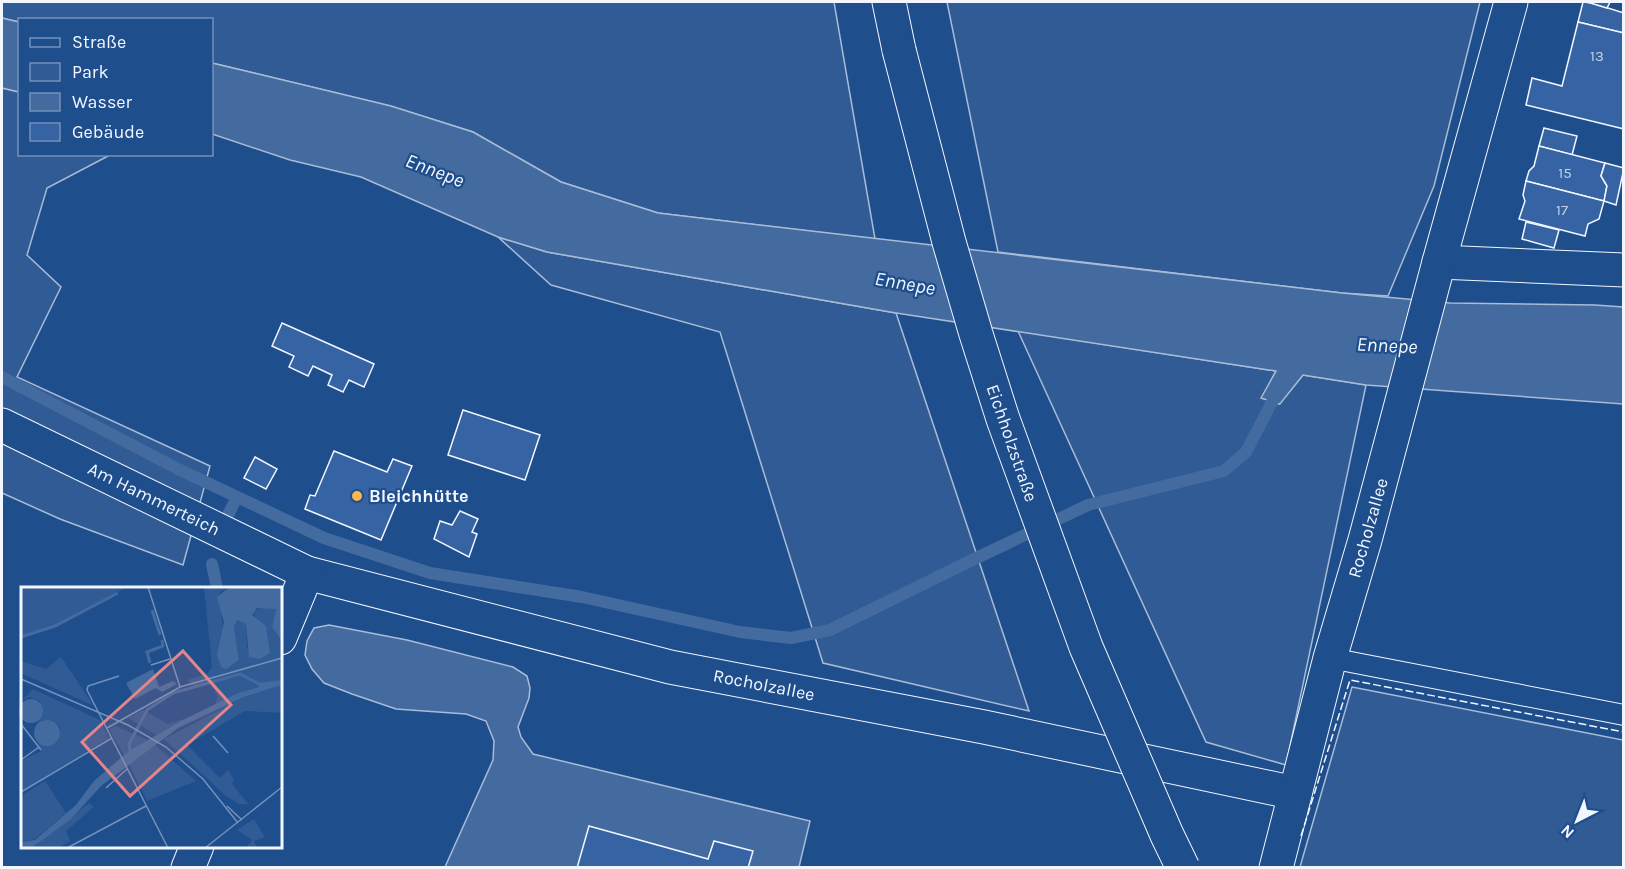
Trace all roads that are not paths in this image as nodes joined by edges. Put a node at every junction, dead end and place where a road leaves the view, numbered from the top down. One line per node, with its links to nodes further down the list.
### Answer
1 (889, 2): 13 (street, Eichholzstraße, bridge)
2 (1511, 2): 3 (street, Rocholzallee)
3 (1439, 262): 4 (street); 8 (street, Rocholzallee)
4 (1623, 270)
5 (2, 425): 6 (street, Am Hammerteich)
6 (307, 573): 7 (street); 10 (street, Rocholzallee)
7 (282, 633)
8 (1330, 658): 9 (lane); 10 (street, Rocholzallee)
9 (1623, 715)
10 (1295, 793): 14 (street, Rocholzallee)
11 (196, 848): 12 (street)
12 (188, 867)
13 (1183, 867)
14 (1276, 867)

